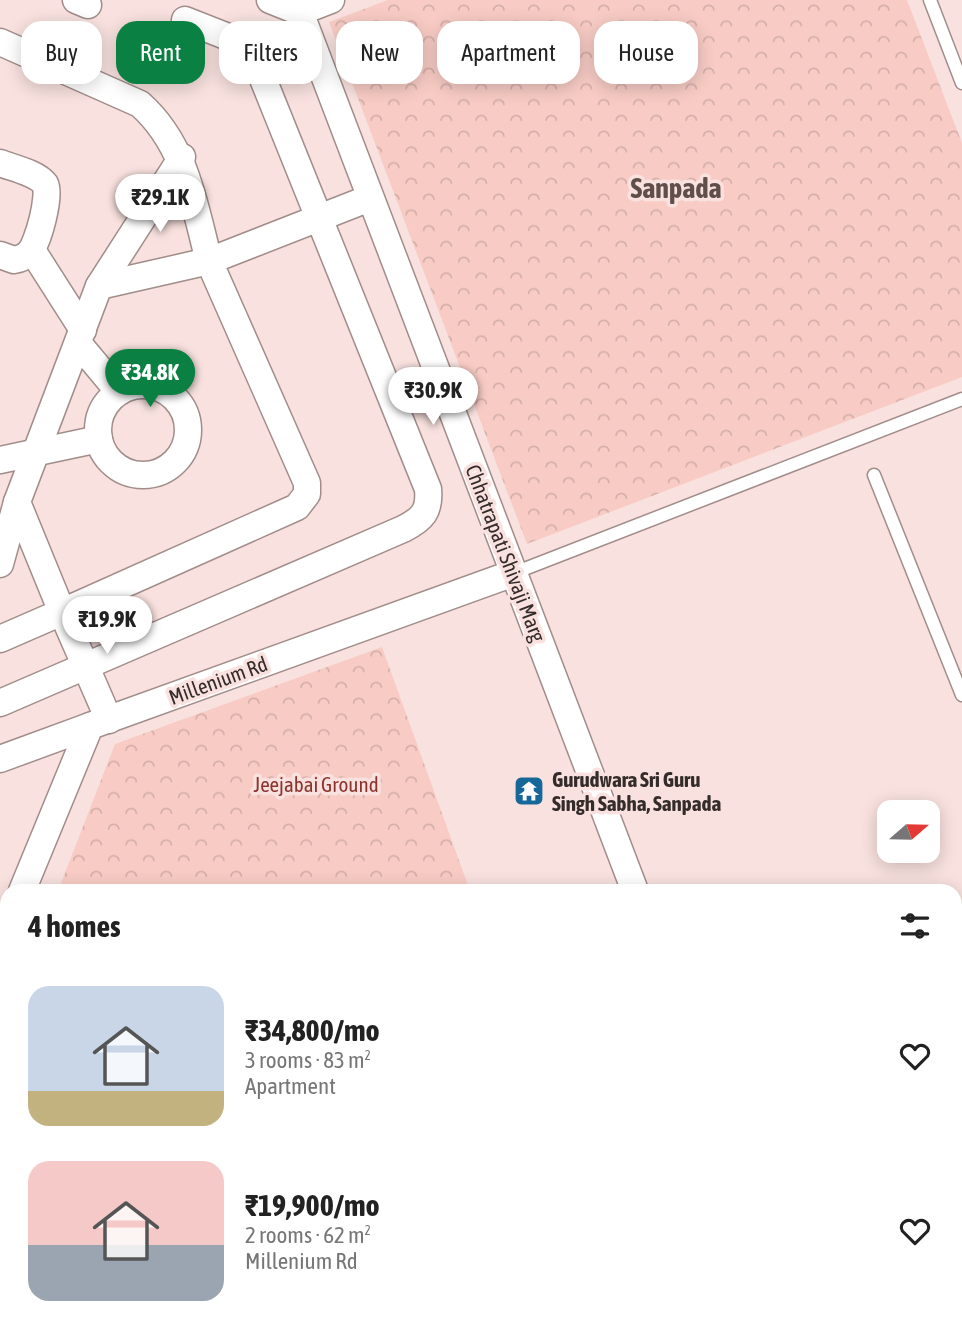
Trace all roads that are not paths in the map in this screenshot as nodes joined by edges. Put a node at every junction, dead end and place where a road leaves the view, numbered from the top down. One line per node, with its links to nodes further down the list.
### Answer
1 (270, 0): 4 (street)
2 (331, 0): 4 (street)
3 (930, 0): 7 (lane)
4 (299, 12): 10 (street, Chhatrapati Shivaji Marg)
5 (185, 20): 11 (street)
6 (0, 42): 8 (street)
7 (962, 83)
8 (181, 157): 14 (street); 15 (street)
9 (0, 163): 12 (street)
10 (370, 198): 11 (street); 25 (street, Chhatrapati Shivaji Marg)
11 (321, 217): 14 (street); 28 (street)
12 (32, 250): 13 (street); 16 (street)
13 (0, 255)
14 (209, 261): 15 (street); 26 (street)
15 (99, 286): 16 (street)
16 (80, 336): 17 (street); 20 (street)
17 (119, 392): 19 (street); 19 (street)
18 (962, 399): 25 (lane)
19 (99, 439): 20 (street)
20 (37, 451): 21 (street); 23 (street)
21 (0, 460)
22 (874, 475): 29 (lane)
23 (17, 502): 24 (street); 26 (street)
24 (0, 564)
25 (514, 573): 31 (street, Millenium Rd); 34 (street, Chhatrapati Shivaji Marg)
26 (62, 612): 27 (street); 28 (street)
27 (0, 639)
28 (85, 666): 30 (street); 31 (street)
29 (962, 695)
30 (0, 703)
31 (99, 723): 32 (street, Millenium Rd); 33 (street)
32 (0, 759)
33 (25, 884)
34 (632, 884)

